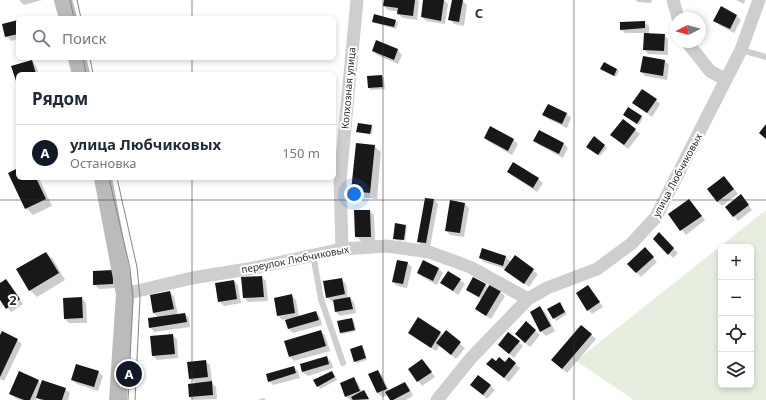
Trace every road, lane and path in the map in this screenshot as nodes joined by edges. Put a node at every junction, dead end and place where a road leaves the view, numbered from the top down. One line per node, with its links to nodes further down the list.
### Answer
1 (63, 0): 6 (main road)
2 (356, 0): 14 (street, Колхозная улица)
3 (673, 0): 5 (street)
4 (759, 0): 8 (street, улица Любчиковых)
5 (676, 12)
6 (67, 16)
7 (692, 48): 12 (street)
8 (741, 50): 9 (lane); 12 (street, улица Любчиковых)
9 (766, 57)
10 (78, 60): 11 (main road)
11 (81, 72)
12 (726, 80): 17 (street, улица Любчиковых)
13 (103, 180): 16 (main road)
14 (342, 249): 15 (street, переулок Любчиковых); 17 (street, переулок Любчиковых)
15 (313, 255): 16 (street, переулок Любчиковых); 18 (lane)
16 (125, 294): 19 (main road)
17 (528, 299): 20 (street, улица Любчиковых)
18 (343, 363)
19 (118, 400)
20 (437, 400)

